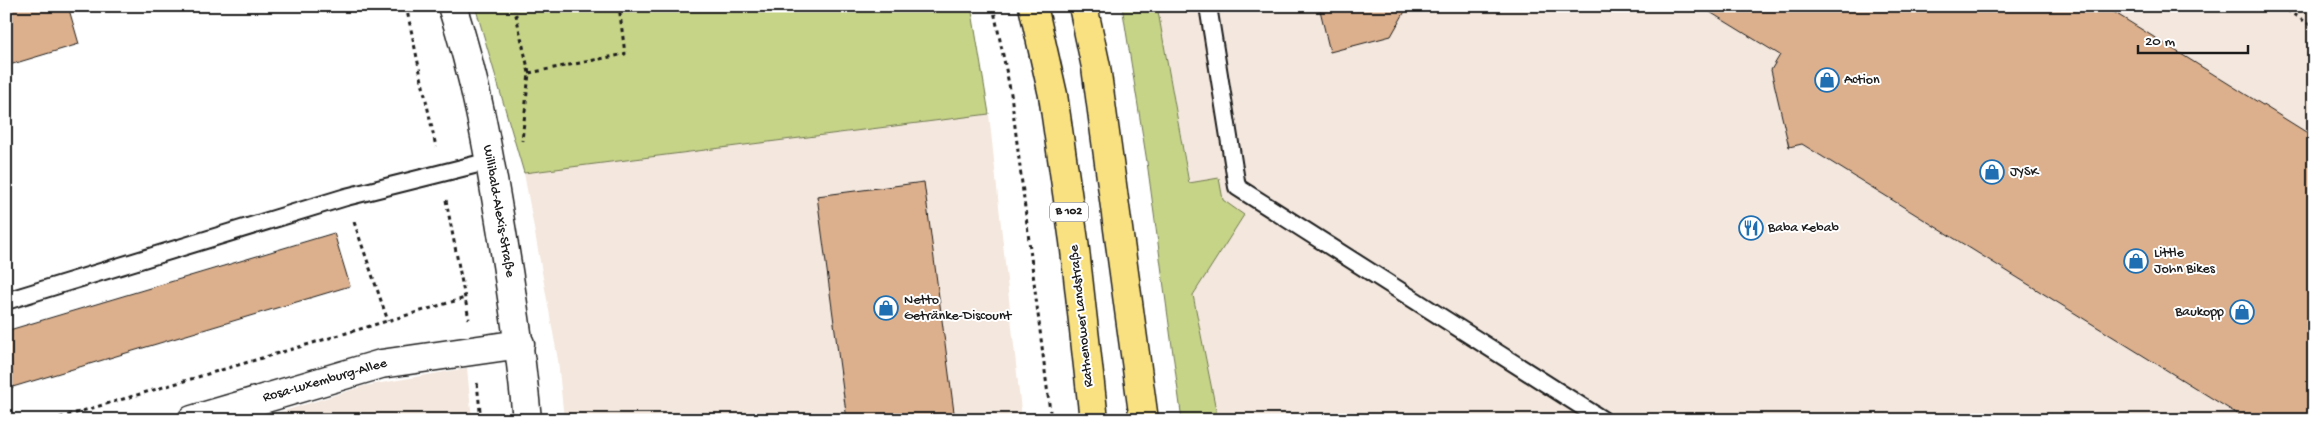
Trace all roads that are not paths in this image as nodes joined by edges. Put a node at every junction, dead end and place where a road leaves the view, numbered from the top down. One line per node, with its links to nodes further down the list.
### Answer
1 (452, 6): 5 (street, Willibald-Alexis-Straße)
2 (1033, 6): 10 (main road, Rathenower Landstraße / B 102)
3 (1083, 6): 11 (main road)
4 (1208, 6): 12 (lane)
5 (490, 161): 6 (lane); 7 (street, Willibald-Alexis-Straße)
6 (6, 301)
7 (520, 344): 8 (street, Rosa-Luxemburg-Allee); 9 (street, Willibald-Alexis-Straße)
8 (192, 420)
9 (527, 420)
10 (1094, 420)
11 (1144, 420)
12 (1603, 420)

